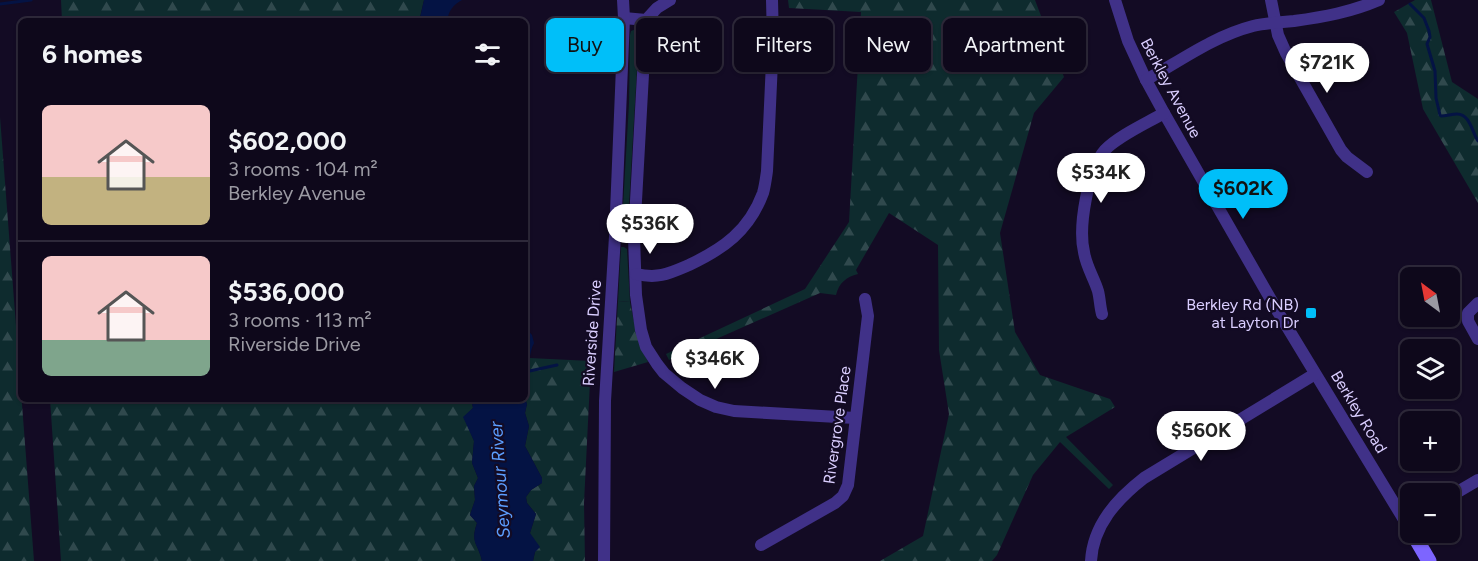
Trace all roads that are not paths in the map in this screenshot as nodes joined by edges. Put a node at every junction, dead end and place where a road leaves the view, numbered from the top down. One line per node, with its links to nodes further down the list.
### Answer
1 (623, 0): 7 (street, Riverside Drive)
2 (670, 0): 8 (street)
3 (772, 0): 18 (street)
4 (1115, 0): 13 (street, Berkley Avenue)
5 (1271, 0): 10 (street)
6 (1379, 0): 10 (street)
7 (624, 18): 9 (street)
8 (648, 18)
9 (636, 19)
10 (1275, 23): 13 (street); 15 (street)
11 (622, 72): 16 (street, Riverside Drive)
12 (643, 72): 17 (street)
13 (1146, 80): 14 (street, Berkley Avenue)
14 (1164, 113): 21 (street); 23 (street, Berkley Avenue)
15 (1367, 172)
16 (615, 236): 17 (street); 30 (street, Riverside Drive)
17 (634, 237): 18 (street)
18 (636, 274): 24 (street)
19 (865, 299): 24 (street, Rivergrove Place)
20 (1478, 303): 22 (street)
21 (1102, 314)
22 (1478, 339)
23 (1315, 374): 27 (street, Berkley Road); 31 (street)
24 (855, 418): 29 (street, Rivergrove Place)
25 (1478, 480): 26 (street)
26 (1460, 491)
27 (1400, 512)
28 (1418, 543): 32 (street, Berkley Road)
29 (761, 545)
30 (604, 561)
31 (1091, 561)
32 (1429, 561)

